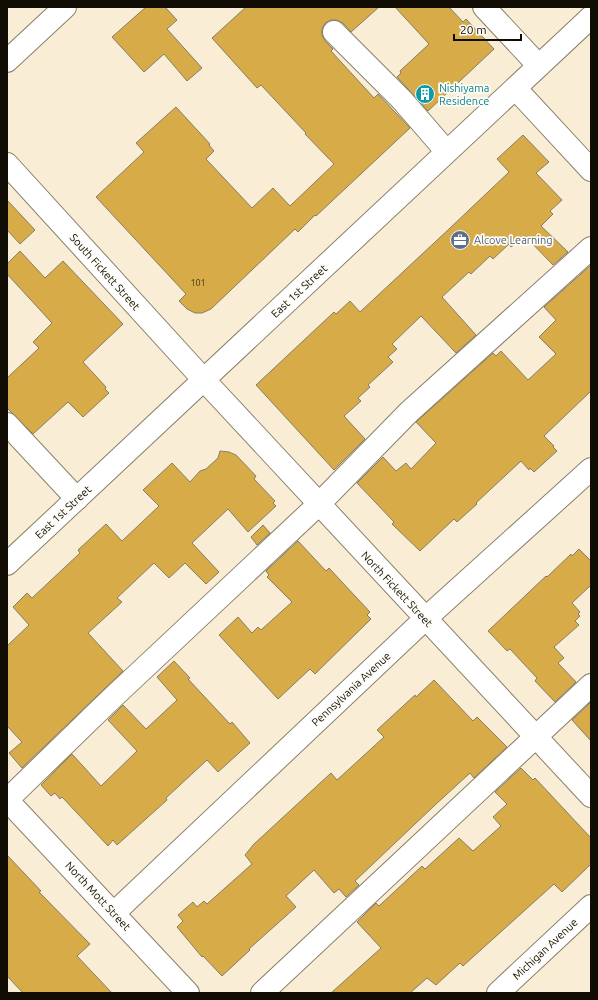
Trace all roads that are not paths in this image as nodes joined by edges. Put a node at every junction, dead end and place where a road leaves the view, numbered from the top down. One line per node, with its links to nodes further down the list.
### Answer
1 (65, 7): 5 (street)
2 (484, 7): 6 (street)
3 (591, 17): 6 (street, East 1st Street)
4 (334, 32): 8 (street)
5 (7, 60)
6 (539, 66): 7 (street, East 1st Street)
7 (516, 88): 8 (street, East 1st Street); 10 (street)
8 (447, 152): 12 (street, East 1st Street)
9 (7, 164): 12 (street, South Fickett Street)
10 (591, 170)
11 (591, 248): 16 (street)
12 (204, 380): 15 (street, East 1st Street); 16 (street, North Fickett Street)
13 (7, 424): 15 (street)
14 (591, 469): 18 (street, Pennsylvania Avenue)
15 (77, 499): 17 (street, East 1st Street)
16 (319, 504): 18 (street, North Fickett Street); 22 (street)
17 (7, 564)
18 (425, 619): 20 (street, North Fickett Street); 24 (street, Pennsylvania Avenue)
19 (591, 686): 20 (street)
20 (536, 737): 21 (street, North Fickett Street); 26 (street)
21 (591, 796)
22 (7, 800): 24 (street, North Mott Street)
23 (591, 906): 27 (street, Michigan Avenue)
24 (114, 913): 25 (street, North Mott Street)
25 (188, 993)
26 (262, 993)
27 (498, 993)

